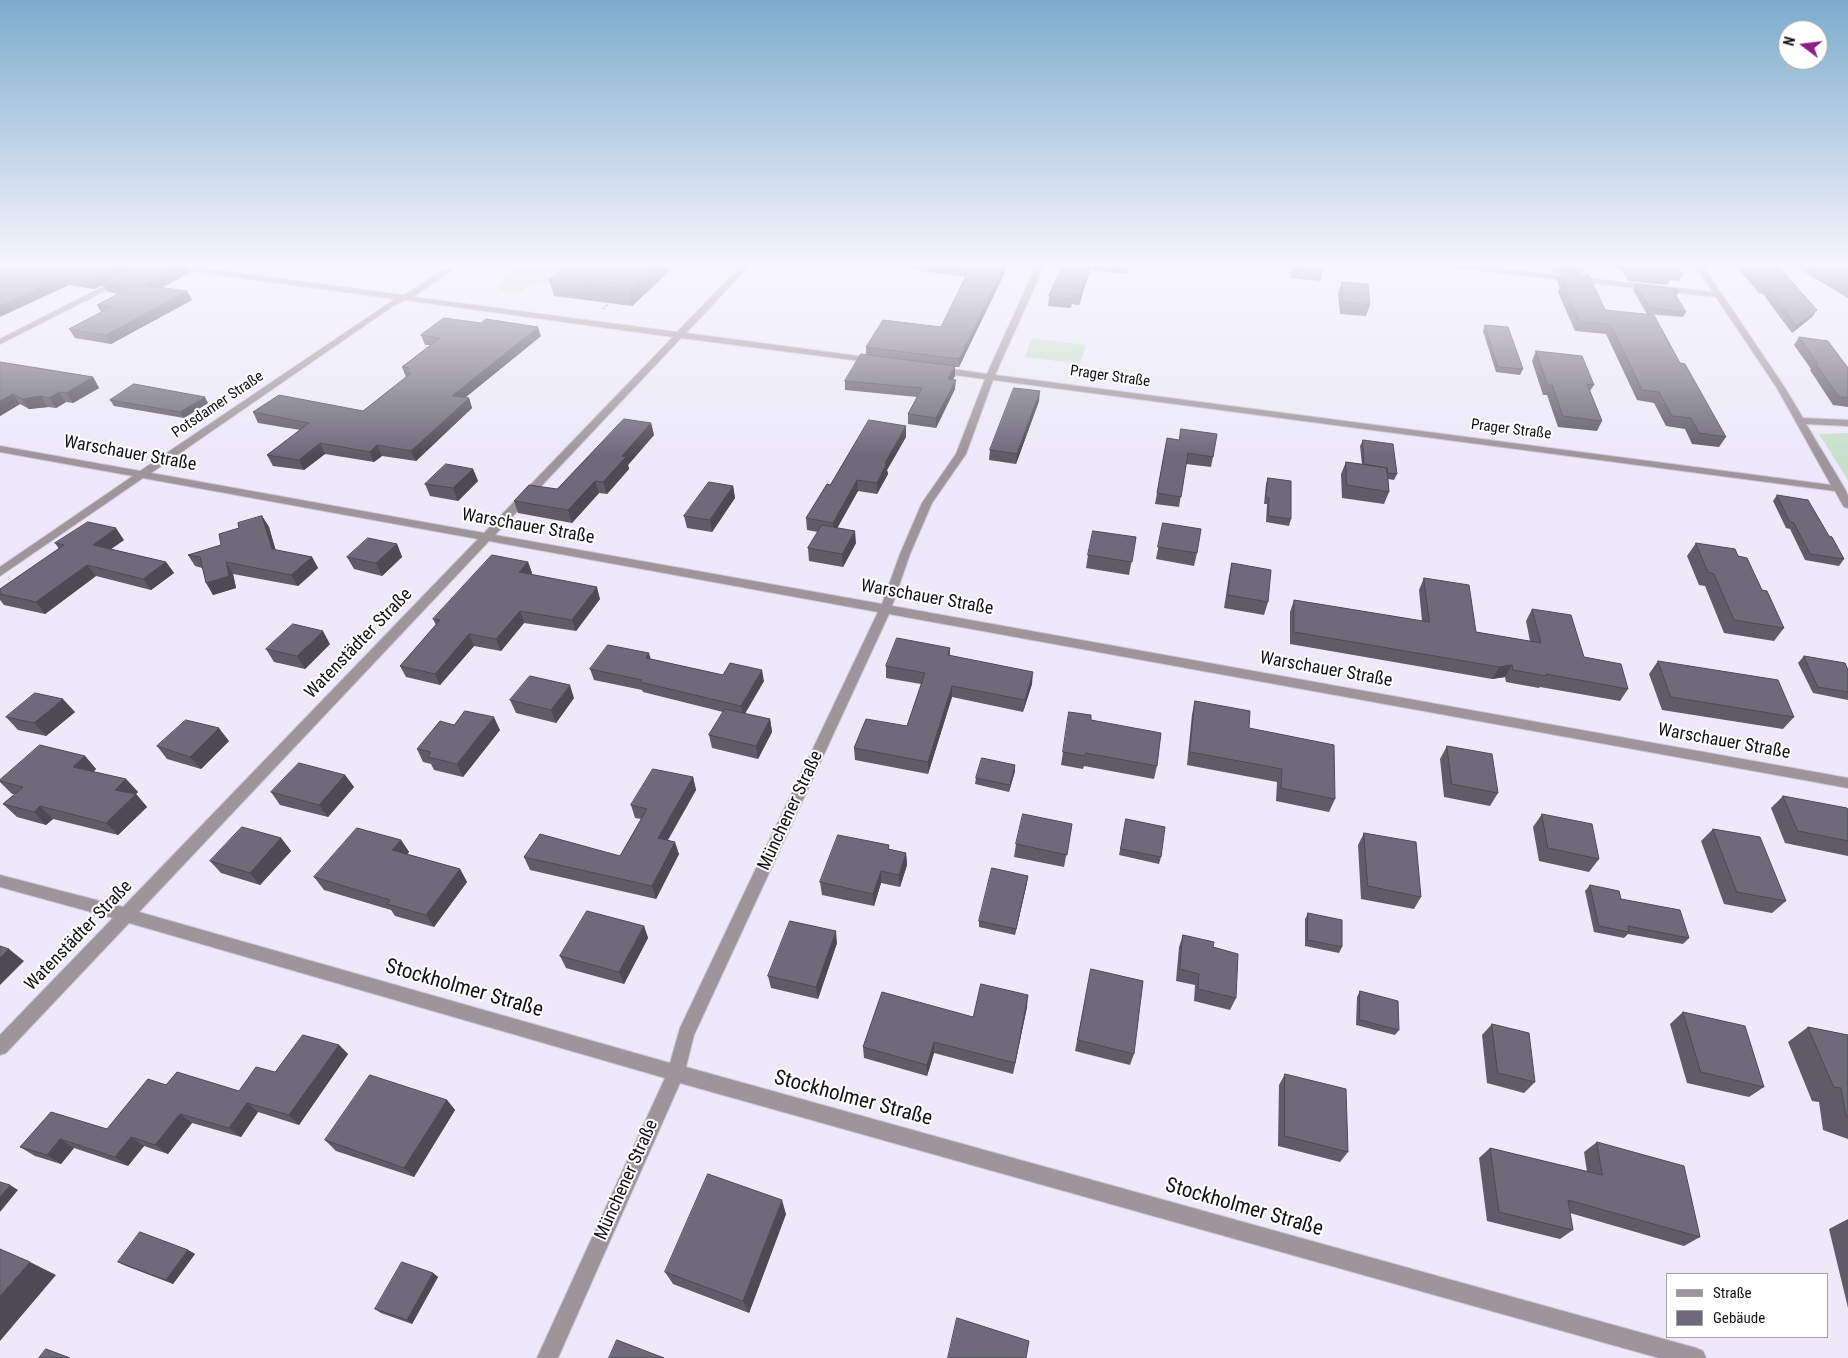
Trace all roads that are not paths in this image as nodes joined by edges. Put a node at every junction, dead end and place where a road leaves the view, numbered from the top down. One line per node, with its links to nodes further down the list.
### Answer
1 (25, 329): 8 (street)
2 (353, 329): 15 (street, Potsdamer Straße)
3 (638, 329): 7 (street)
4 (685, 329): 7 (street, Watenstädter Straße)
5 (1011, 329): 11 (street, Münchener Straße)
6 (1742, 329): 12 (street)
7 (680, 335): 9 (street); 18 (street, Watenstädter Straße)
8 (0, 342)
9 (885, 363)
10 (924, 368): 11 (street, Prager Straße)
11 (990, 377): 16 (street, Prager Straße); 20 (street, Münchener Straße)
12 (1799, 421): 13 (street); 16 (street)
13 (1848, 423)
14 (0, 449): 15 (street, Warschauer Straße)
15 (143, 474): 18 (street, Warschauer Straße); 19 (street, Potsdamer Straße)
16 (1840, 488): 17 (street)
17 (1848, 505)
18 (487, 538): 20 (street, Warschauer Straße); 23 (street, Watenstädter Straße)
19 (0, 572)
20 (886, 608): 21 (street, Warschauer Straße); 25 (street, Münchener Straße)
21 (1848, 782)
22 (0, 881): 23 (street, Stockholmer Straße)
23 (126, 915): 24 (street, Watenstädter Straße); 25 (street, Stockholmer Straße)
24 (0, 1047)
25 (676, 1073): 26 (street, Münchener Straße); 27 (street, Stockholmer Straße)
26 (546, 1358)
27 (1696, 1358)

